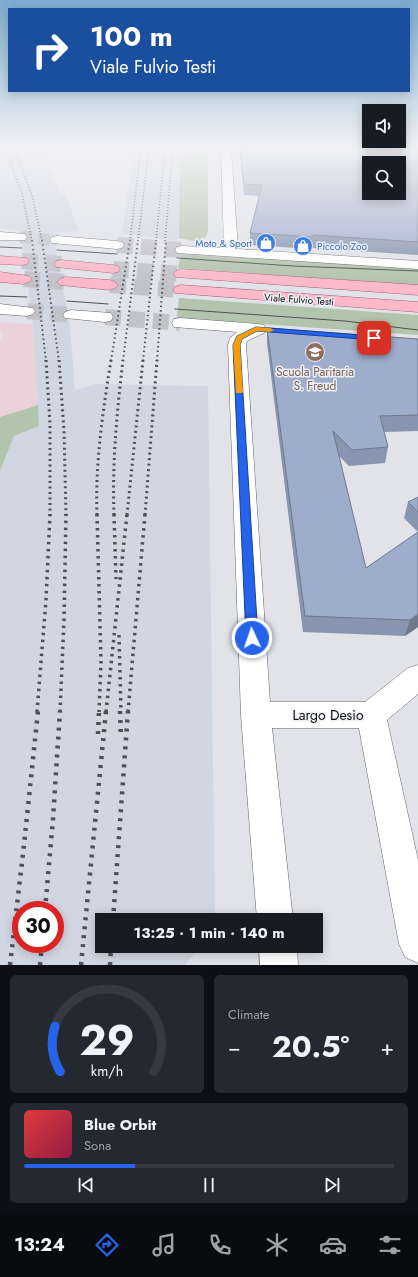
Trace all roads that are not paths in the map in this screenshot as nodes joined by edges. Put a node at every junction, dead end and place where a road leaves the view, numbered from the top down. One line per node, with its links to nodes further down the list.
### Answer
1 (228, 193): 7 (street)
2 (0, 236): 3 (street)
3 (20, 237)
4 (57, 240): 5 (street)
5 (117, 246)
6 (182, 250): 7 (street)
7 (231, 253): 11 (street)
8 (0, 260): 9 (main road)
9 (22, 261)
10 (61, 264): 12 (main road)
11 (418, 265)
12 (113, 269)
13 (181, 274): 19 (main road, Viale Fulvio Testi)
14 (0, 277): 15 (main road)
15 (24, 279)
16 (64, 282): 17 (main road)
17 (110, 285)
18 (181, 290): 20 (main road, Viale Fulvio Testi)
19 (418, 290)
20 (418, 307)
21 (0, 309): 22 (street)
22 (27, 311)
23 (71, 315): 24 (street)
24 (105, 317)
25 (180, 323): 28 (street)
26 (418, 677): 27 (street)
27 (371, 715): 28 (street, Largo Desio); 30 (street, Largo Desio)
28 (256, 716): 29 (street)
29 (274, 913)
30 (418, 944)
31 (278, 953): 32 (street)
32 (279, 965)

